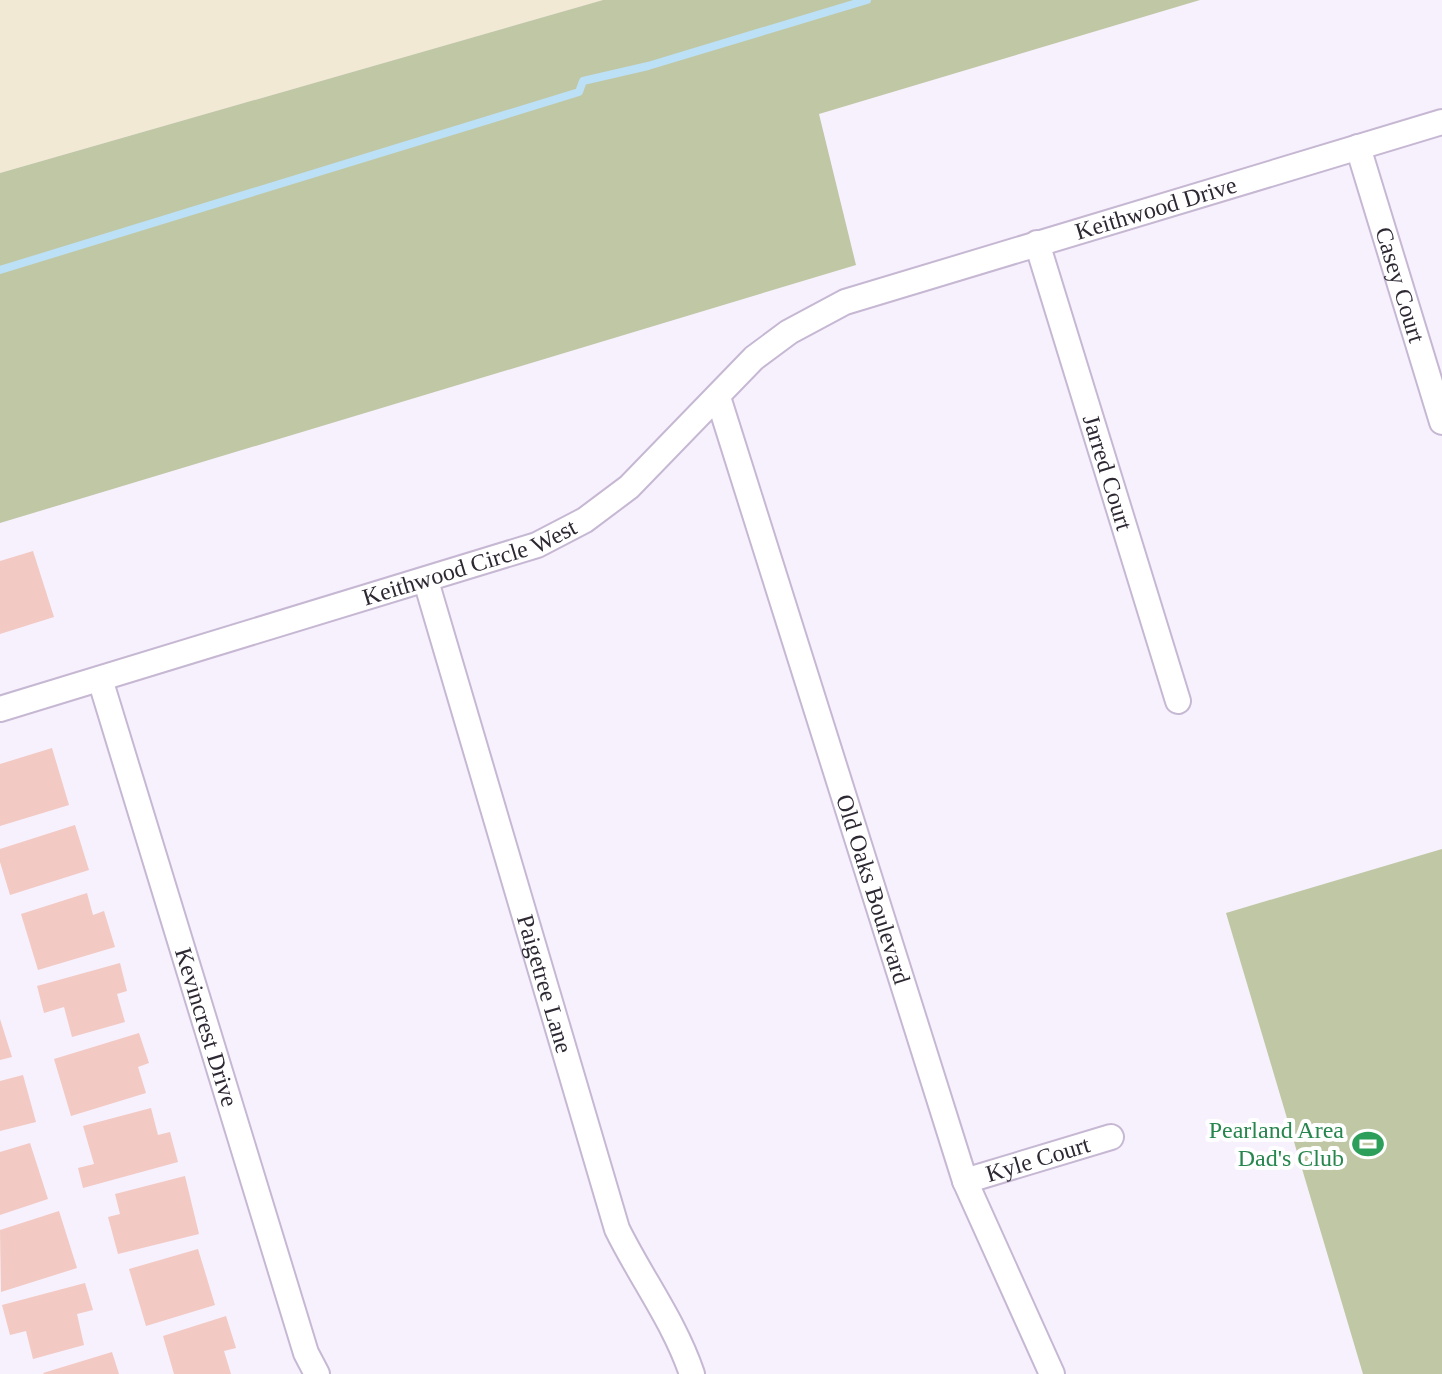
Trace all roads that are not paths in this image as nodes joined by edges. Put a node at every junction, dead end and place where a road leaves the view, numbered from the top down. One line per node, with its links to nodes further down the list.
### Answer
1 (1442, 122): 2 (street, Keithwood Drive)
2 (1358, 147): 3 (street, Keithwood Drive); 6 (street, Casey Court)
3 (1037, 243): 4 (street, Keithwood Drive); 9 (street, Jarred Court)
4 (870, 293): 5 (street, Keithwood Circle West)
5 (718, 397): 7 (street, Keithwood Circle West); 12 (street, Old Oaks Boulevard)
6 (1442, 422)
7 (426, 581): 8 (street, Keithwood Circle West); 14 (street, Paigetree Lane)
8 (100, 679): 10 (street, Keithwood Circle West); 13 (street, Kevincrest Drive)
9 (1178, 701)
10 (0, 709)
11 (1111, 1137): 12 (street, Kyle Court)
12 (965, 1181): 15 (street, Old Oaks Boulevard)
13 (317, 1374)
14 (692, 1374)
15 (1052, 1374)

